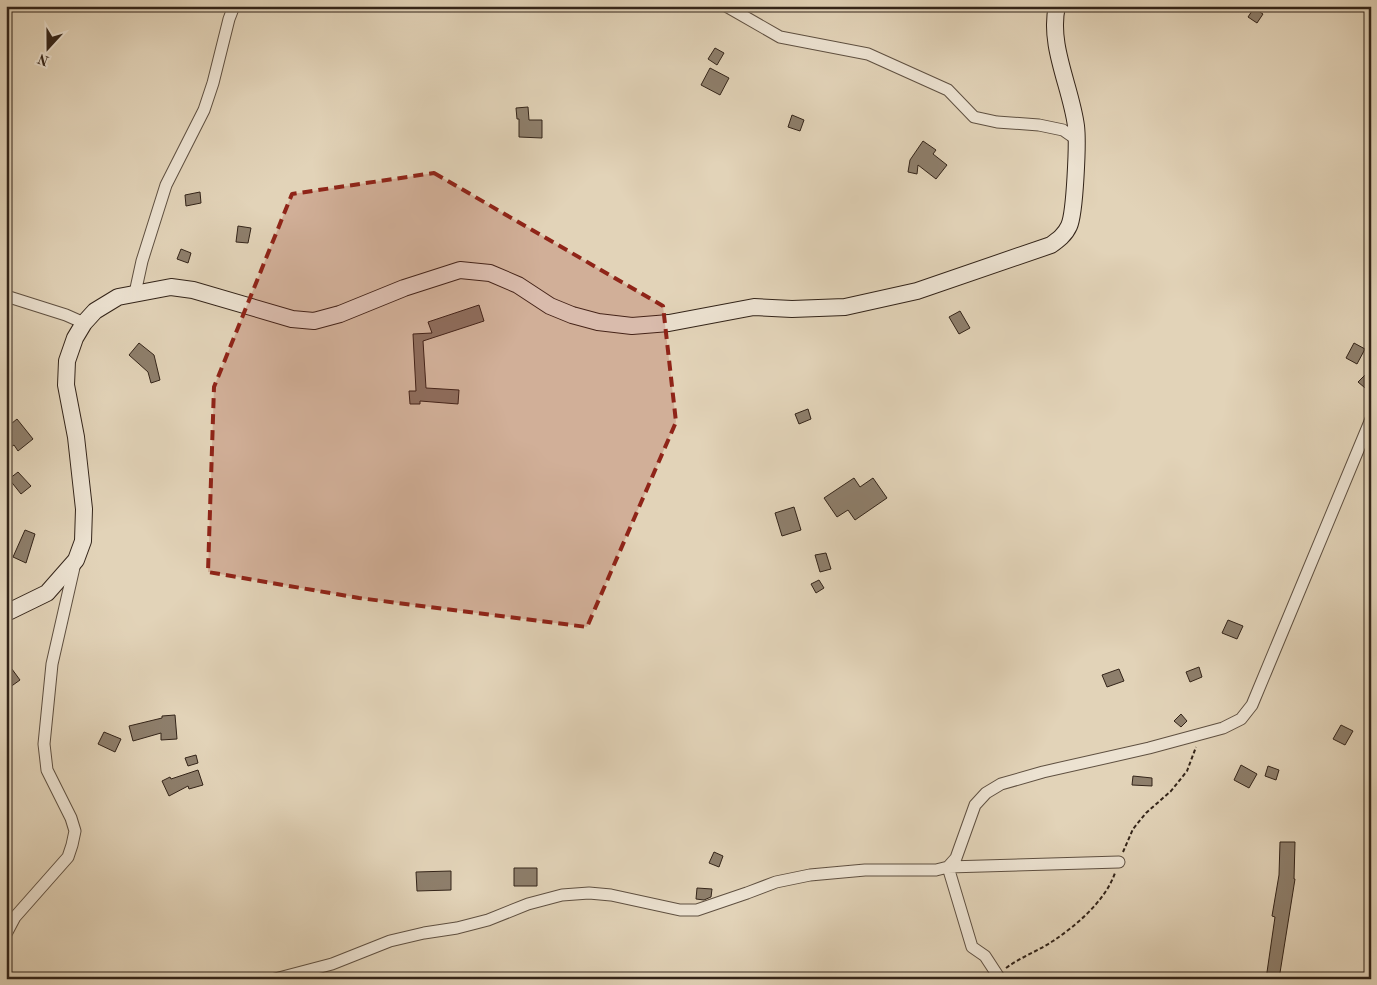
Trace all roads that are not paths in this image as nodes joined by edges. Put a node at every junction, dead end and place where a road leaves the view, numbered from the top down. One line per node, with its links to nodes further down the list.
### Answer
1 (234, 6): 5 (street)
2 (726, 6): 4 (street)
3 (1057, 6): 4 (main road)
4 (1076, 139): 5 (main road)
5 (134, 293): 7 (main road)
6 (6, 296): 7 (street)
7 (84, 323): 9 (main road)
8 (1371, 419): 12 (street)
9 (76, 560): 10 (main road); 13 (street)
10 (6, 613)
11 (1119, 862): 12 (street)
12 (948, 867): 14 (street); 15 (street)
13 (6, 934)
14 (275, 979)
15 (1000, 979)

